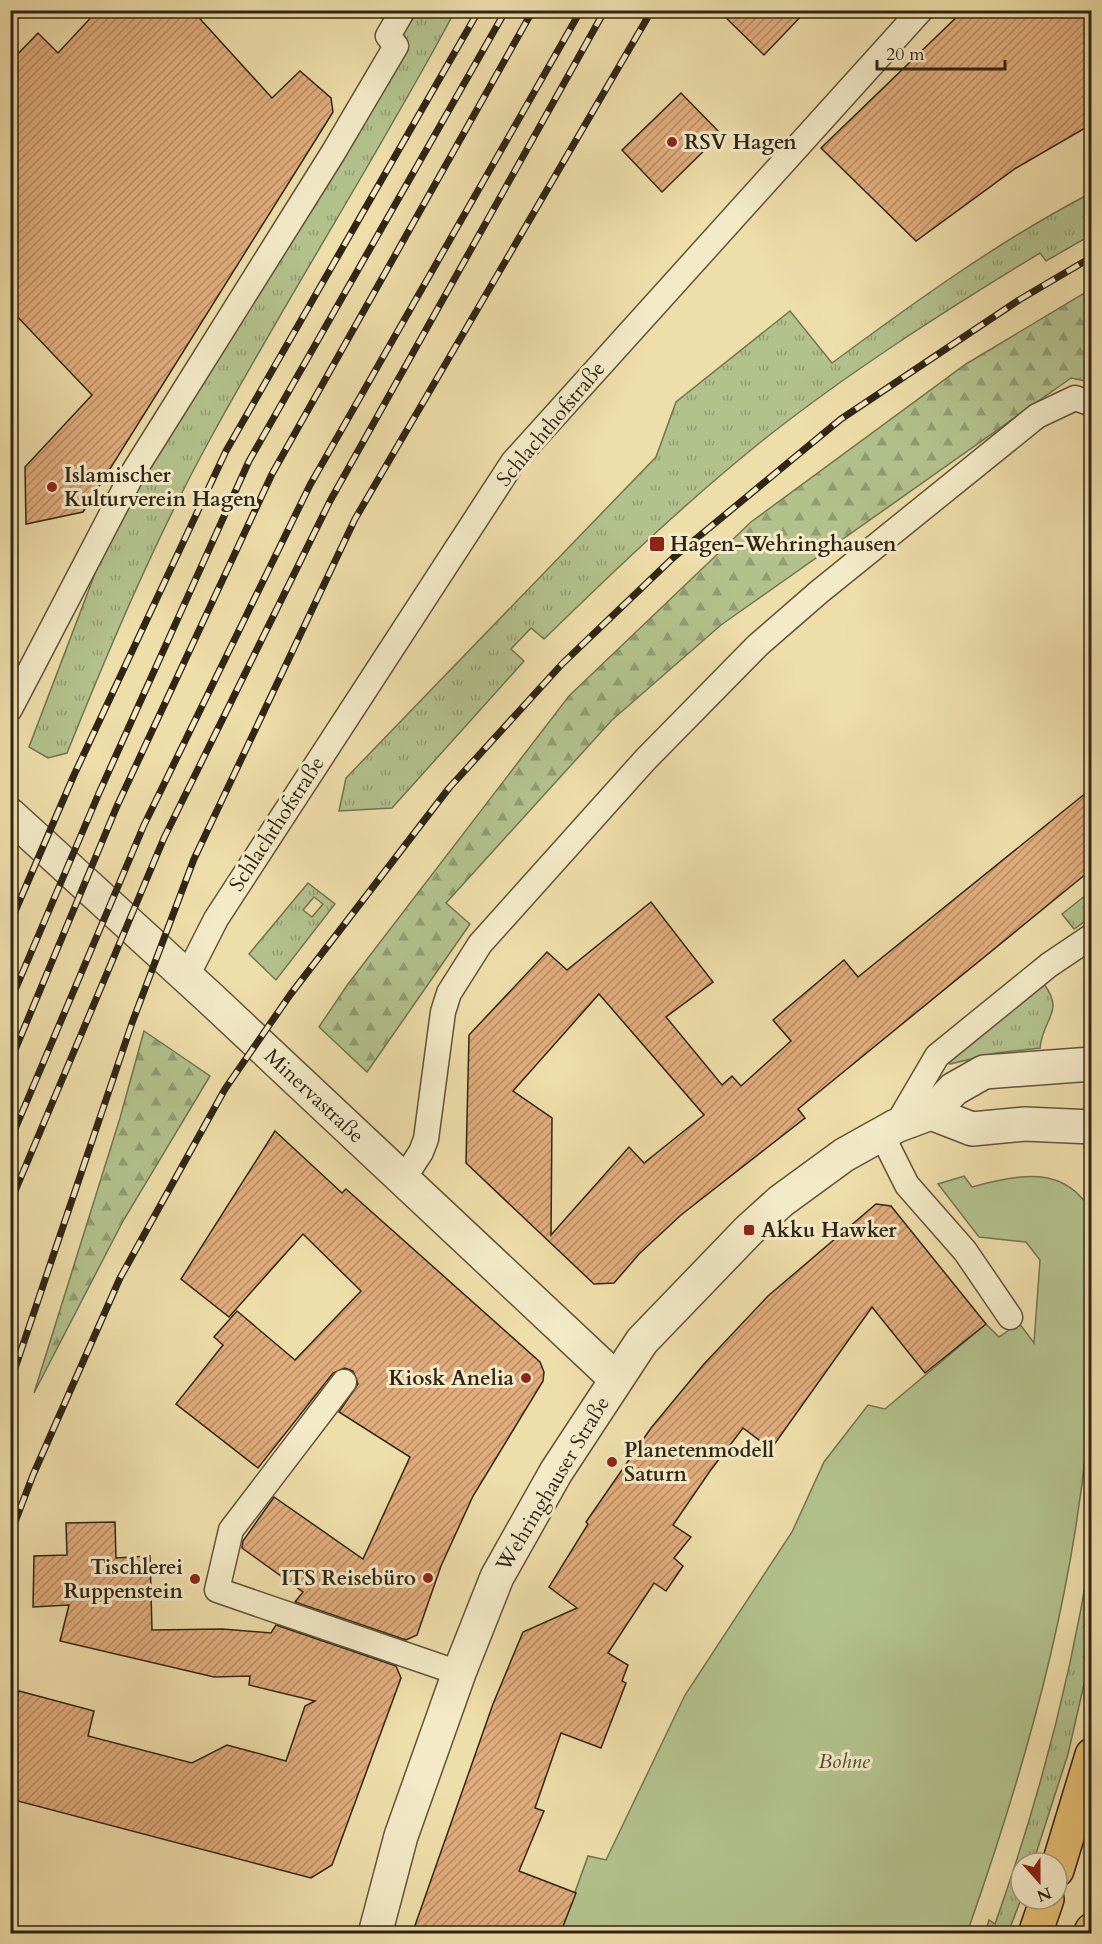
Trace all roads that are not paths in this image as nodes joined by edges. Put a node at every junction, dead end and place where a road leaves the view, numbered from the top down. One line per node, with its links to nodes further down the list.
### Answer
1 (403, 10): 4 (lane)
2 (921, 10): 7 (lane, Schlachthofstraße)
3 (1092, 404): 12 (lane)
4 (10, 709)
5 (10, 815): 7 (street, Minervastraße)
6 (1092, 936): 11 (lane, Wehringhauser Straße)
7 (187, 976): 12 (street, Minervastraße)
8 (1092, 1064): 9 (street, Wehringhauser Straße)
9 (931, 1113): 10 (street); 11 (street, Wehringhauser Straße)
10 (1092, 1127)
11 (888, 1130): 13 (lane); 14 (street, Wehringhauser Straße)
12 (404, 1178): 14 (street, Minervastraße)
13 (1010, 1317)
14 (616, 1378): 16 (street, Wehringhauser Straße)
15 (344, 1382): 16 (lane)
16 (459, 1673): 20 (street, Wehringhauser Straße)
17 (1092, 1755): 18 (main road)
18 (1063, 1851)
19 (1043, 1911): 21 (main road)
20 (375, 1934)
21 (1035, 1934)

